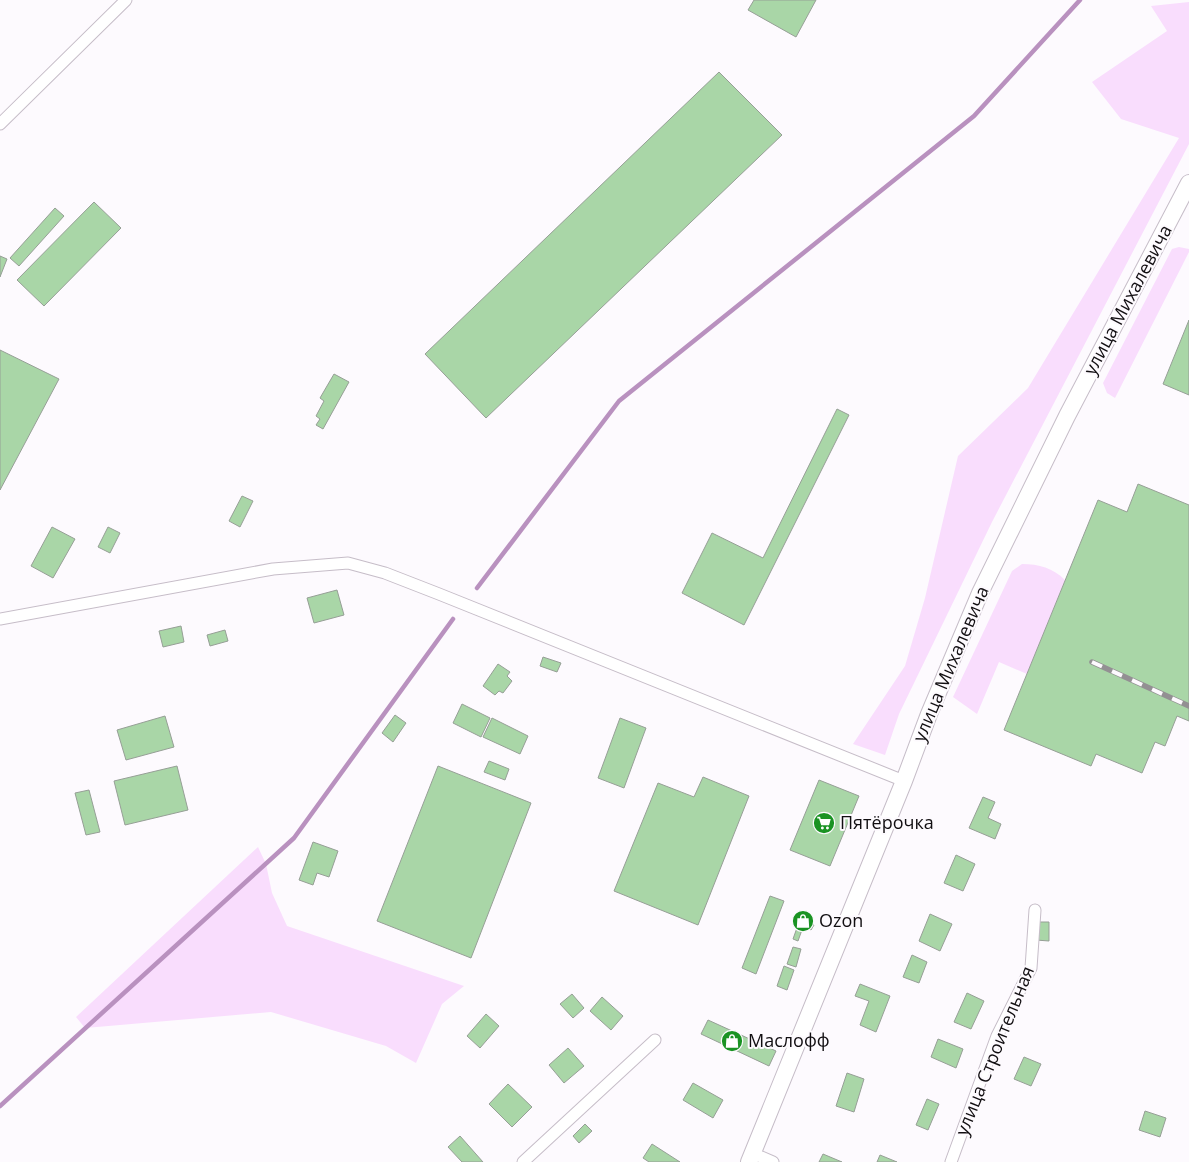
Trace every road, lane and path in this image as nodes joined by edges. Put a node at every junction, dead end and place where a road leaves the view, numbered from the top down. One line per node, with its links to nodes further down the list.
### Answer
1 (126, 0): 2 (street)
2 (0, 124)
3 (1189, 183): 5 (street, улица Михалевича)
4 (0, 619): 5 (street)
5 (904, 782): 8 (street, улица Михалевича)
6 (1035, 910): 11 (street, улица Строительная)
7 (655, 1040): 9 (street)
8 (751, 1158): 10 (street)
9 (523, 1162)
10 (773, 1162)
11 (951, 1162)

